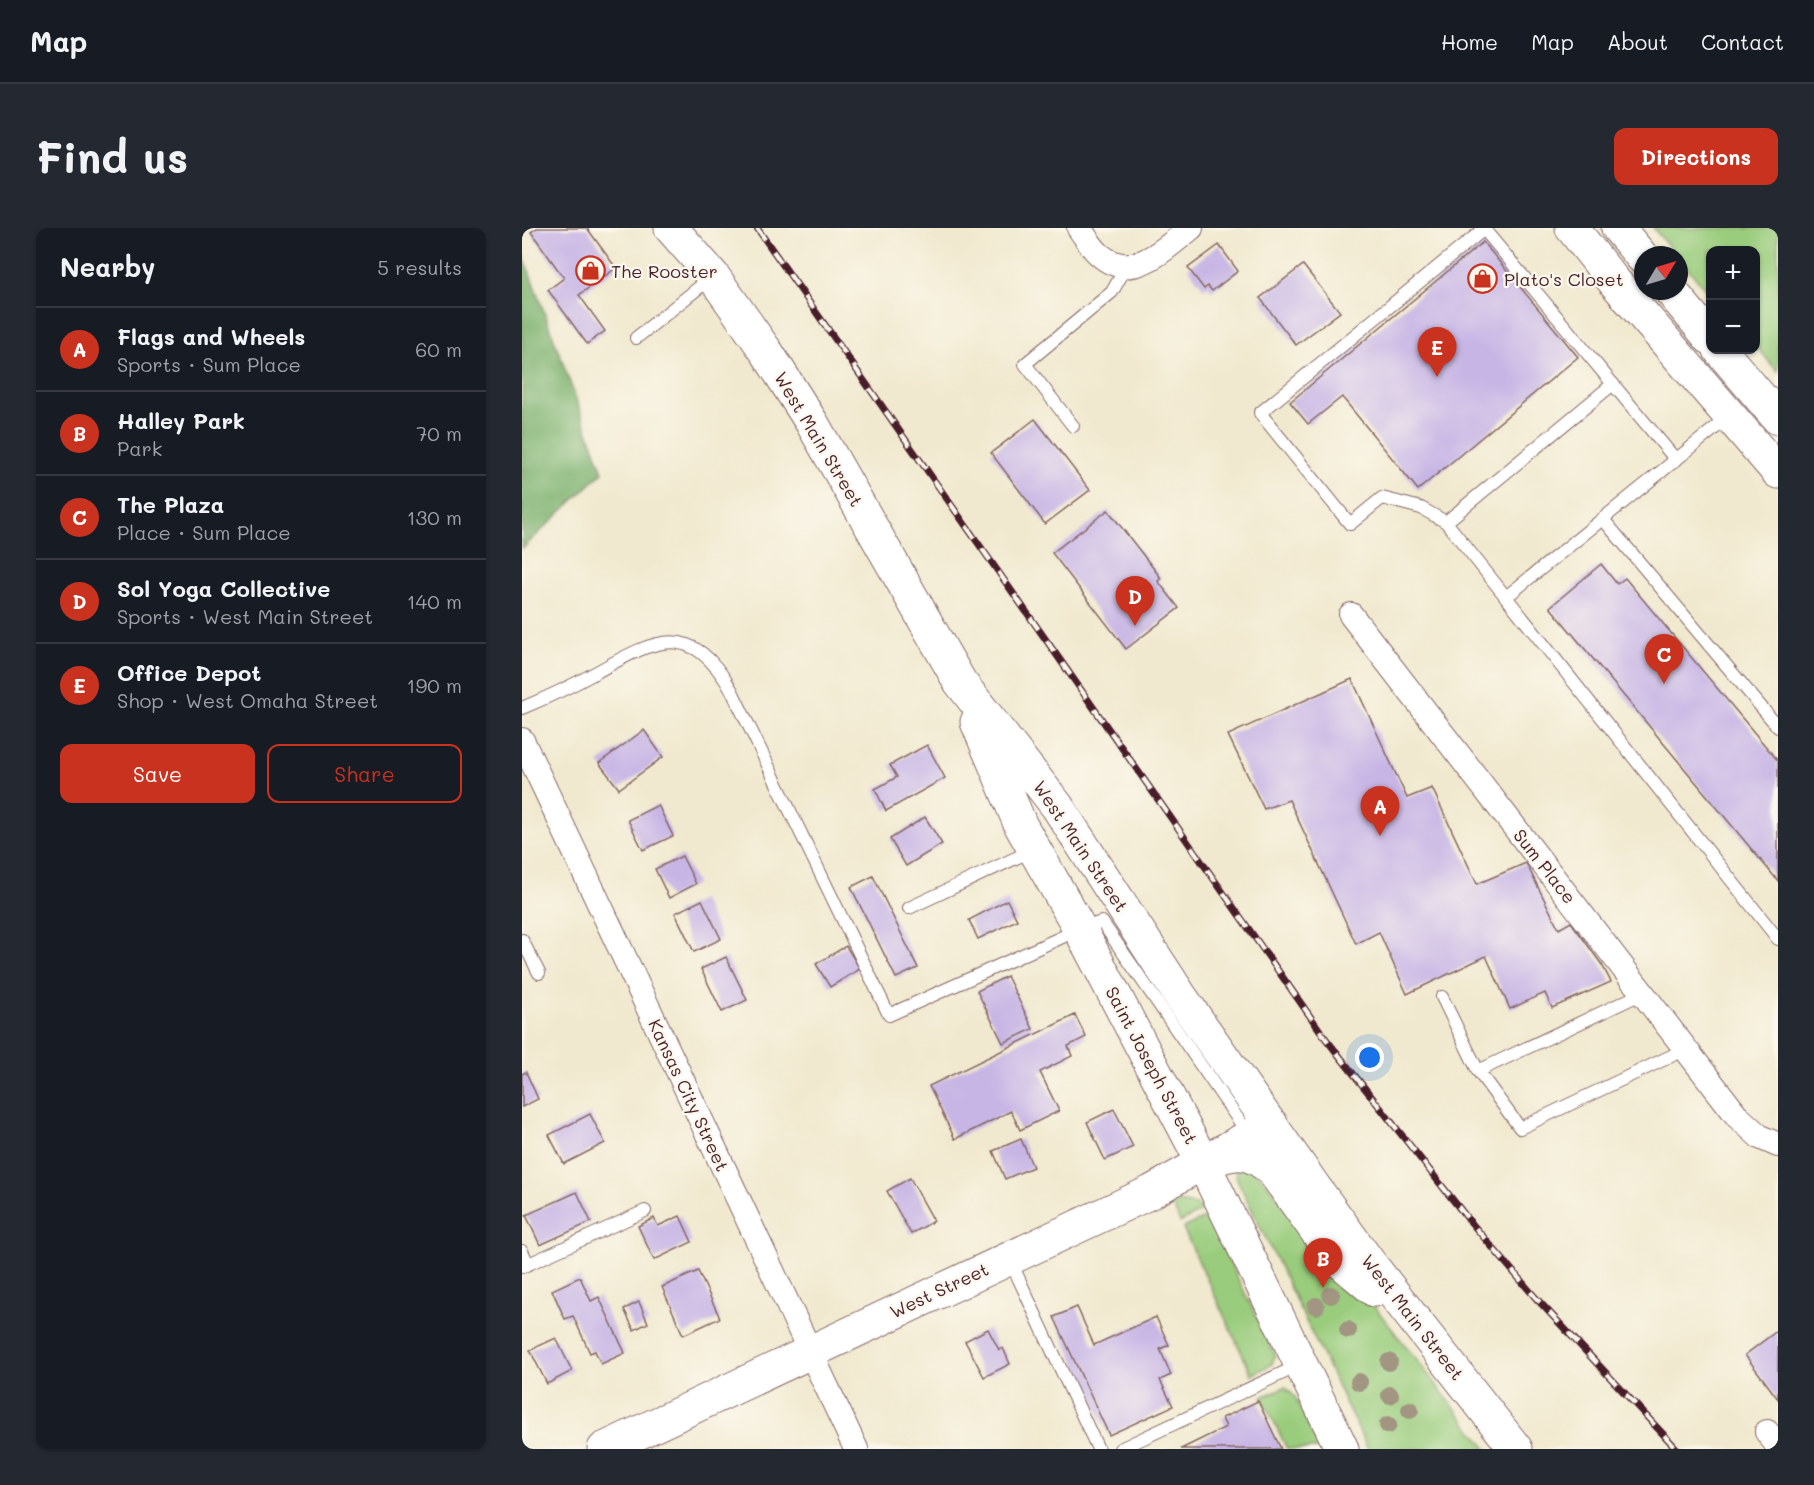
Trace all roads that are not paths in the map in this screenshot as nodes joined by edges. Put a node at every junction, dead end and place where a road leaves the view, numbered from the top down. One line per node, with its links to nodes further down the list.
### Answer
1 (671, 228): 9 (main road, West Main Street)
2 (1079, 228): 8 (street)
3 (1191, 228): 8 (street)
4 (1572, 228): 15 (main road)
5 (1618, 228): 7 (main road)
6 (1484, 229): 14 (lane); 21 (lane)
7 (1634, 247)
8 (1126, 267): 17 (lane)
9 (713, 276): 12 (lane); 24 (main road, West Main Street)
10 (1678, 300): 11 (main road)
11 (1706, 333)
12 (636, 338)
13 (1723, 354): 16 (main road)
14 (1613, 384): 18 (lane); 21 (lane)
15 (1731, 415): 18 (lane); 19 (main road)
16 (1778, 418)
17 (1073, 426)
18 (1676, 460): 20 (lane)
19 (1778, 472)
20 (1604, 519): 22 (lane); 26 (lane)
21 (1446, 522): 22 (lane)
22 (1506, 597): 31 (lane)
23 (1351, 615): 34 (street, Sum Place)
24 (960, 682): 28 (main road, Saint Joseph Street); 38 (main road, West Main Street)
25 (522, 708): 30 (lane)
26 (1778, 727)
27 (522, 740): 47 (street, Kansas City Street)
28 (1034, 850): 29 (lane); 30 (main road, Saint Joseph Street)
29 (909, 908)
30 (1080, 929): 38 (lane); 40 (main road, Saint Joseph Street)
31 (1778, 939)
32 (522, 940): 33 (lane)
33 (539, 973)
34 (1643, 993): 36 (street, Sum Place); 37 (lane)
35 (1442, 997): 37 (lane)
36 (1686, 1049): 37 (lane); 39 (street, Sum Place)
37 (1478, 1071)
38 (1260, 1130): 40 (main road, West Street); 41 (lane); 46 (main road, West Main Street)
39 (1778, 1145)
40 (1203, 1163): 41 (main road); 44 (main road, West Street); 48 (main road, Saint Joseph Street)
41 (1273, 1171): 46 (main road)
42 (645, 1211): 45 (lane)
43 (522, 1251): 45 (lane)
44 (1009, 1258): 47 (main road, West Street); 51 (lane)
45 (525, 1266)
46 (1402, 1305): 54 (main road, West Main Street)
47 (810, 1350): 49 (main road, West Street); 50 (street, Kansas City Street)
48 (1301, 1364): 52 (lane); 53 (main road, Saint Joseph Street)
49 (612, 1447)
50 (856, 1449)
51 (1098, 1449)
52 (1120, 1449)
53 (1342, 1449)
54 (1516, 1449)

